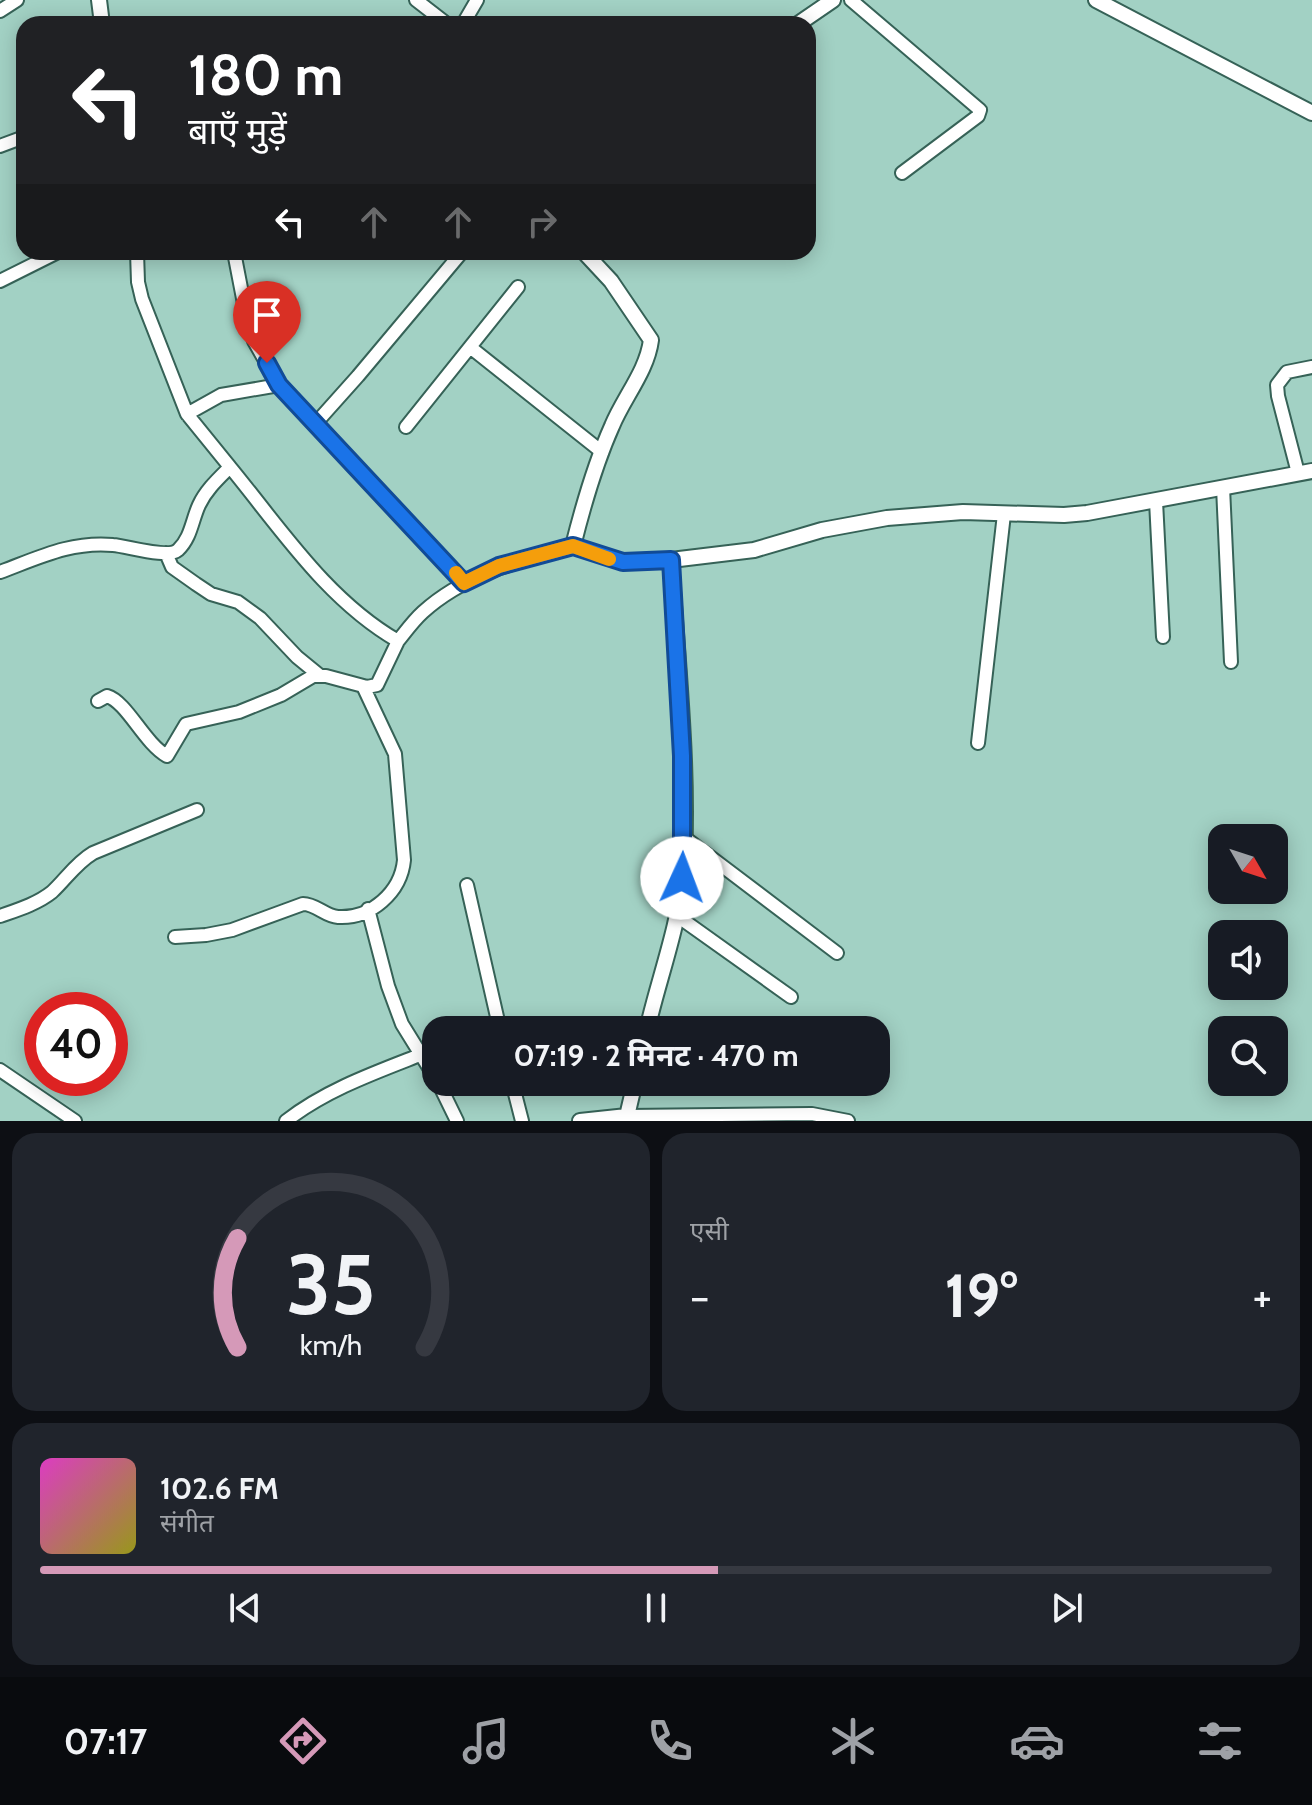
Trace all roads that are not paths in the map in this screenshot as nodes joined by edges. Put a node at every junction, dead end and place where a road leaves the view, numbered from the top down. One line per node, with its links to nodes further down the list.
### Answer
1 (17, 0): 6 (street)
2 (416, 0): 7 (street)
3 (833, 0): 8 (street)
4 (851, 0): 10 (street)
5 (1096, 0): 9 (street)
6 (0, 11)
7 (437, 16)
8 (810, 16)
9 (1312, 113)
10 (902, 173)
11 (42, 260): 16 (street)
12 (137, 260): 21 (street)
13 (236, 260): 20 (street)
14 (455, 260): 22 (street)
15 (591, 260): 24 (street)
16 (0, 281)
17 (518, 287): 18 (street)
18 (470, 347): 23 (street); 24 (street)
19 (1312, 367): 26 (street)
20 (279, 385): 21 (street); 22 (street)
21 (187, 414): 25 (street)
22 (316, 423): 34 (street)
23 (406, 427)
24 (602, 452): 30 (street)
25 (230, 467): 31 (street); 36 (street)
26 (1305, 472): 27 (street)
27 (1223, 487): 28 (street); 37 (street)
28 (1156, 501): 29 (street); 35 (street)
29 (1004, 514): 32 (street); 41 (street)
30 (573, 546): 32 (street); 34 (street)
31 (166, 553): 33 (street); 38 (street)
32 (671, 560): 43 (street)
33 (0, 572)
34 (464, 583): 36 (street)
35 (1163, 637)
36 (398, 641): 39 (street)
37 (1231, 662)
38 (319, 675): 39 (street); 40 (street)
39 (363, 686): 45 (street)
40 (98, 701)
41 (978, 743)
42 (197, 810): 47 (street)
43 (684, 837): 46 (street); 49 (street)
44 (467, 885): 51 (street)
45 (368, 909): 48 (street); 53 (street)
46 (676, 915): 50 (street); 52 (street)
47 (0, 916)
48 (175, 937)
49 (837, 953)
50 (791, 997)
51 (497, 1016)
52 (651, 1016)
53 (420, 1055): 54 (street); 61 (street)
54 (422, 1058)
55 (0, 1070): 60 (street)
56 (445, 1096): 62 (street)
57 (516, 1096): 63 (street)
58 (632, 1096): 59 (street)
59 (627, 1116): 64 (street); 65 (street)
60 (75, 1121)
61 (286, 1121)
62 (457, 1121)
63 (522, 1121)
64 (580, 1121)
65 (848, 1121)

